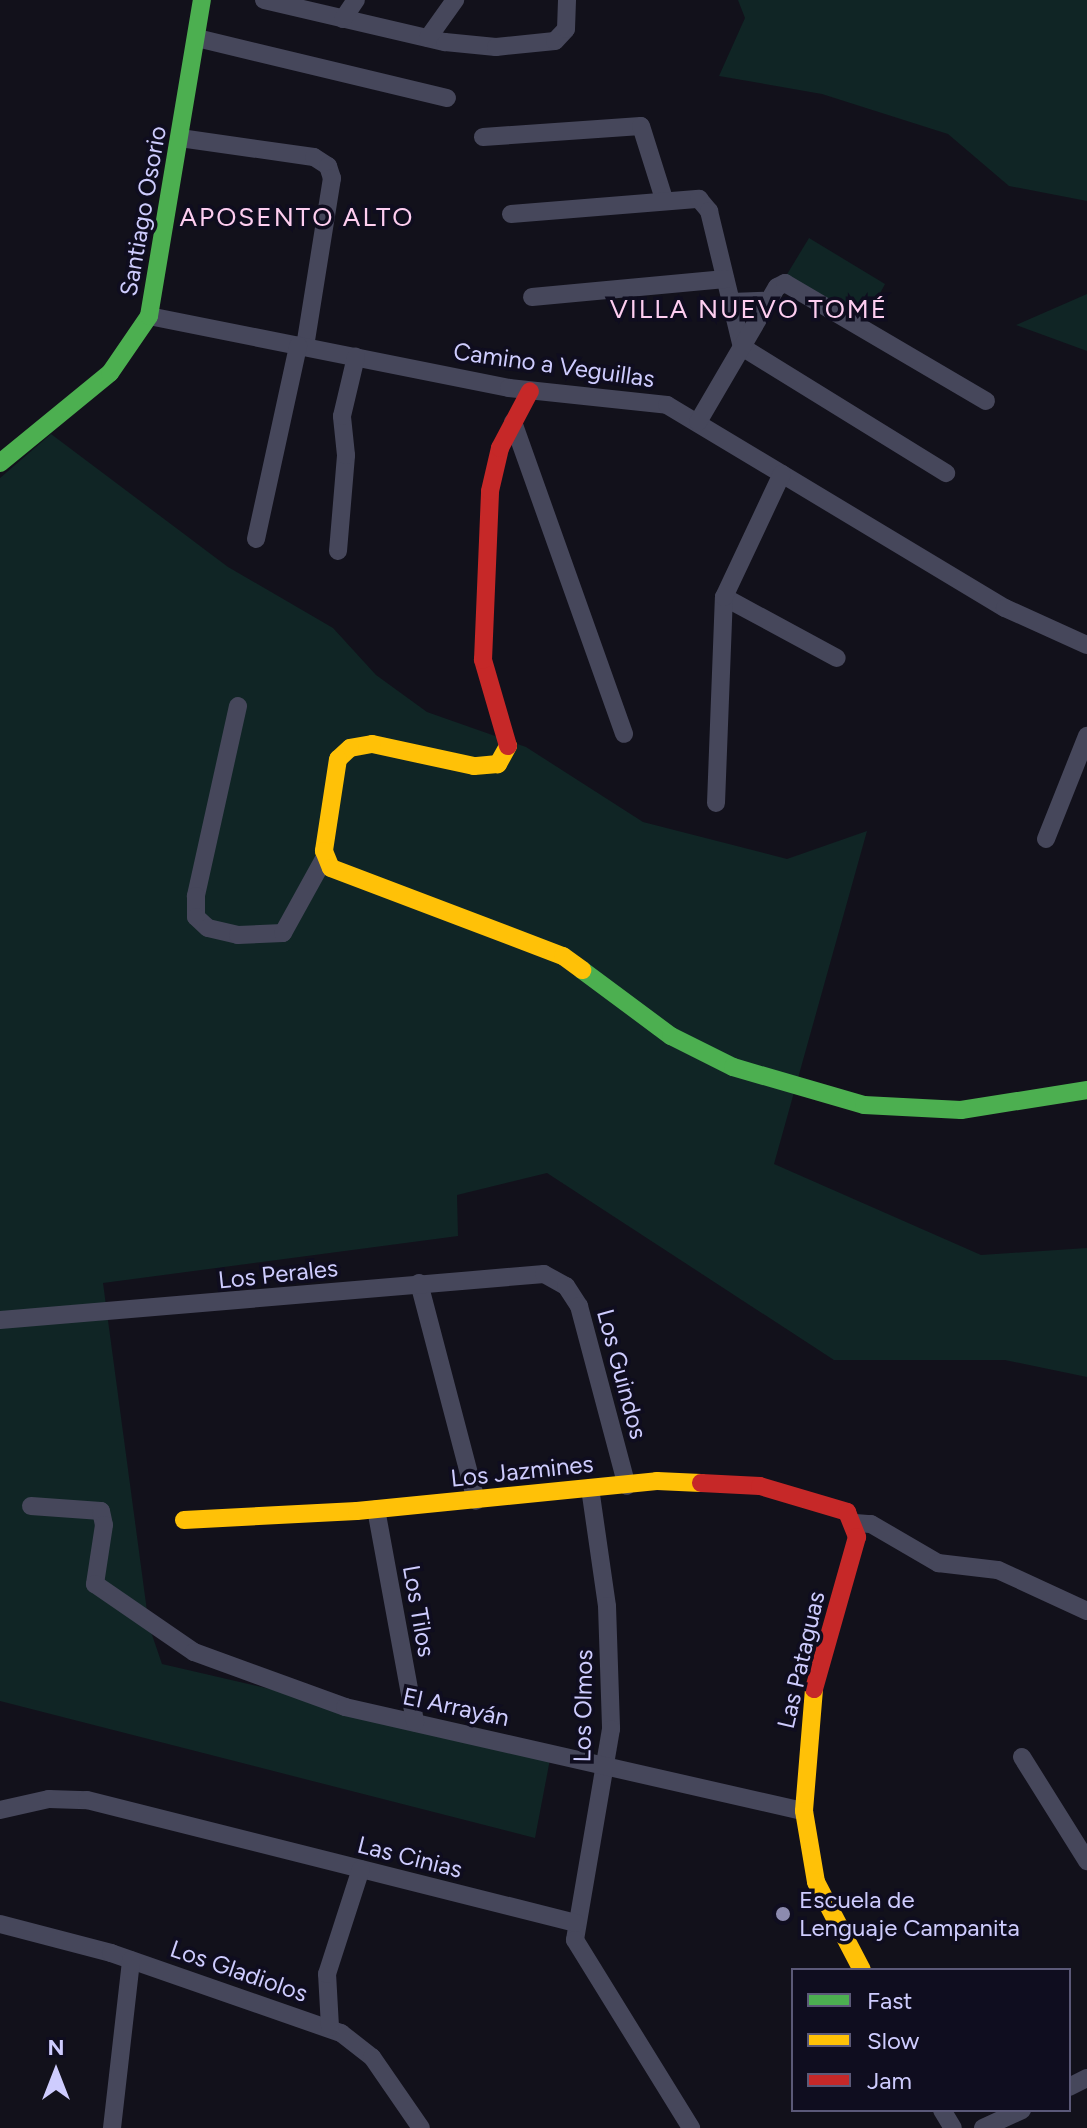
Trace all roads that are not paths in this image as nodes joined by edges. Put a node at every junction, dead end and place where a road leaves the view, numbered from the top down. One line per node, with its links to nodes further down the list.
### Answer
1 (202, 0): 7 (street, Santiago Osorio)
2 (264, 0): 6 (street)
3 (356, 0): 6 (street)
4 (455, 0): 8 (street)
5 (567, 0): 8 (street)
6 (343, 19): 8 (street)
7 (197, 38): 9 (street); 11 (street, Santiago Osorio)
8 (428, 38)
9 (447, 98)
10 (483, 137): 12 (street)
11 (180, 138): 18 (street, Santiago Osorio); 19 (street)
12 (664, 199): 13 (street); 14 (street)
13 (511, 214)
14 (725, 279): 15 (street); 17 (street)
15 (532, 297)
16 (768, 301): 17 (street); 20 (street); 23 (street)
17 (731, 302): 20 (street)
18 (149, 316): 19 (street, Camino a Veguillas); 26 (street, Santiago Osorio)
19 (302, 346): 21 (street, Camino a Veguillas); 29 (street)
20 (742, 347): 25 (street); 27 (street)
21 (356, 357): 22 (street, Camino a Veguillas); 30 (street)
22 (530, 391): 24 (street); 25 (street, Camino a Veguillas)
23 (986, 401)
24 (513, 422): 35 (street); 39 (street)
25 (698, 422): 28 (street, Camino a Veguillas)
26 (0, 463)
27 (946, 473)
28 (782, 474): 31 (street); 32 (street, Camino a Veguillas)
29 (256, 539)
30 (338, 551)
31 (724, 597): 33 (street); 37 (street)
32 (1087, 645)
33 (837, 658)
34 (238, 706): 39 (street)
35 (624, 734)
36 (1087, 736): 38 (street)
37 (716, 803)
38 (1046, 839)
39 (325, 857): 40 (street)
40 (1087, 1090)
41 (559, 1281): 42 (street, Los Perales); 44 (street, Los Guindos)
42 (419, 1283): 43 (street, Los Perales); 46 (street)
43 (0, 1320)
44 (627, 1486): 45 (street, Los Jazmines); 50 (street, Los Jazmines)
45 (590, 1488): 46 (street, Los Jazmines); 54 (street, Los Olmos)
46 (476, 1501): 48 (street, Los Jazmines)
47 (31, 1506): 52 (street, El Arrayán)
48 (376, 1509): 49 (street, Los Jazmines); 52 (street, Los Tilos)
49 (184, 1520)
50 (855, 1523): 51 (street); 56 (street, Las Pataguas)
51 (1087, 1611)
52 (415, 1722): 54 (street, El Arrayán)
53 (1022, 1757): 57 (street)
54 (608, 1764): 56 (street, El Arrayán); 59 (street, Los Olmos)
55 (0, 1810): 58 (street, Las Cinias)
56 (804, 1811): 62 (street)
57 (1087, 1861)
58 (361, 1869): 59 (street, Las Cinias); 63 (street)
59 (576, 1923): 67 (street)
60 (0, 1924): 61 (street, Los Gladiolos)
61 (131, 1960): 63 (street, Los Gladiolos); 65 (street)
62 (861, 1968)
63 (330, 2027): 66 (street, Los Gladiolos)
64 (1018, 2112): 68 (street)
65 (112, 2128)
66 (421, 2128)
67 (691, 2128)
68 (983, 2128)

